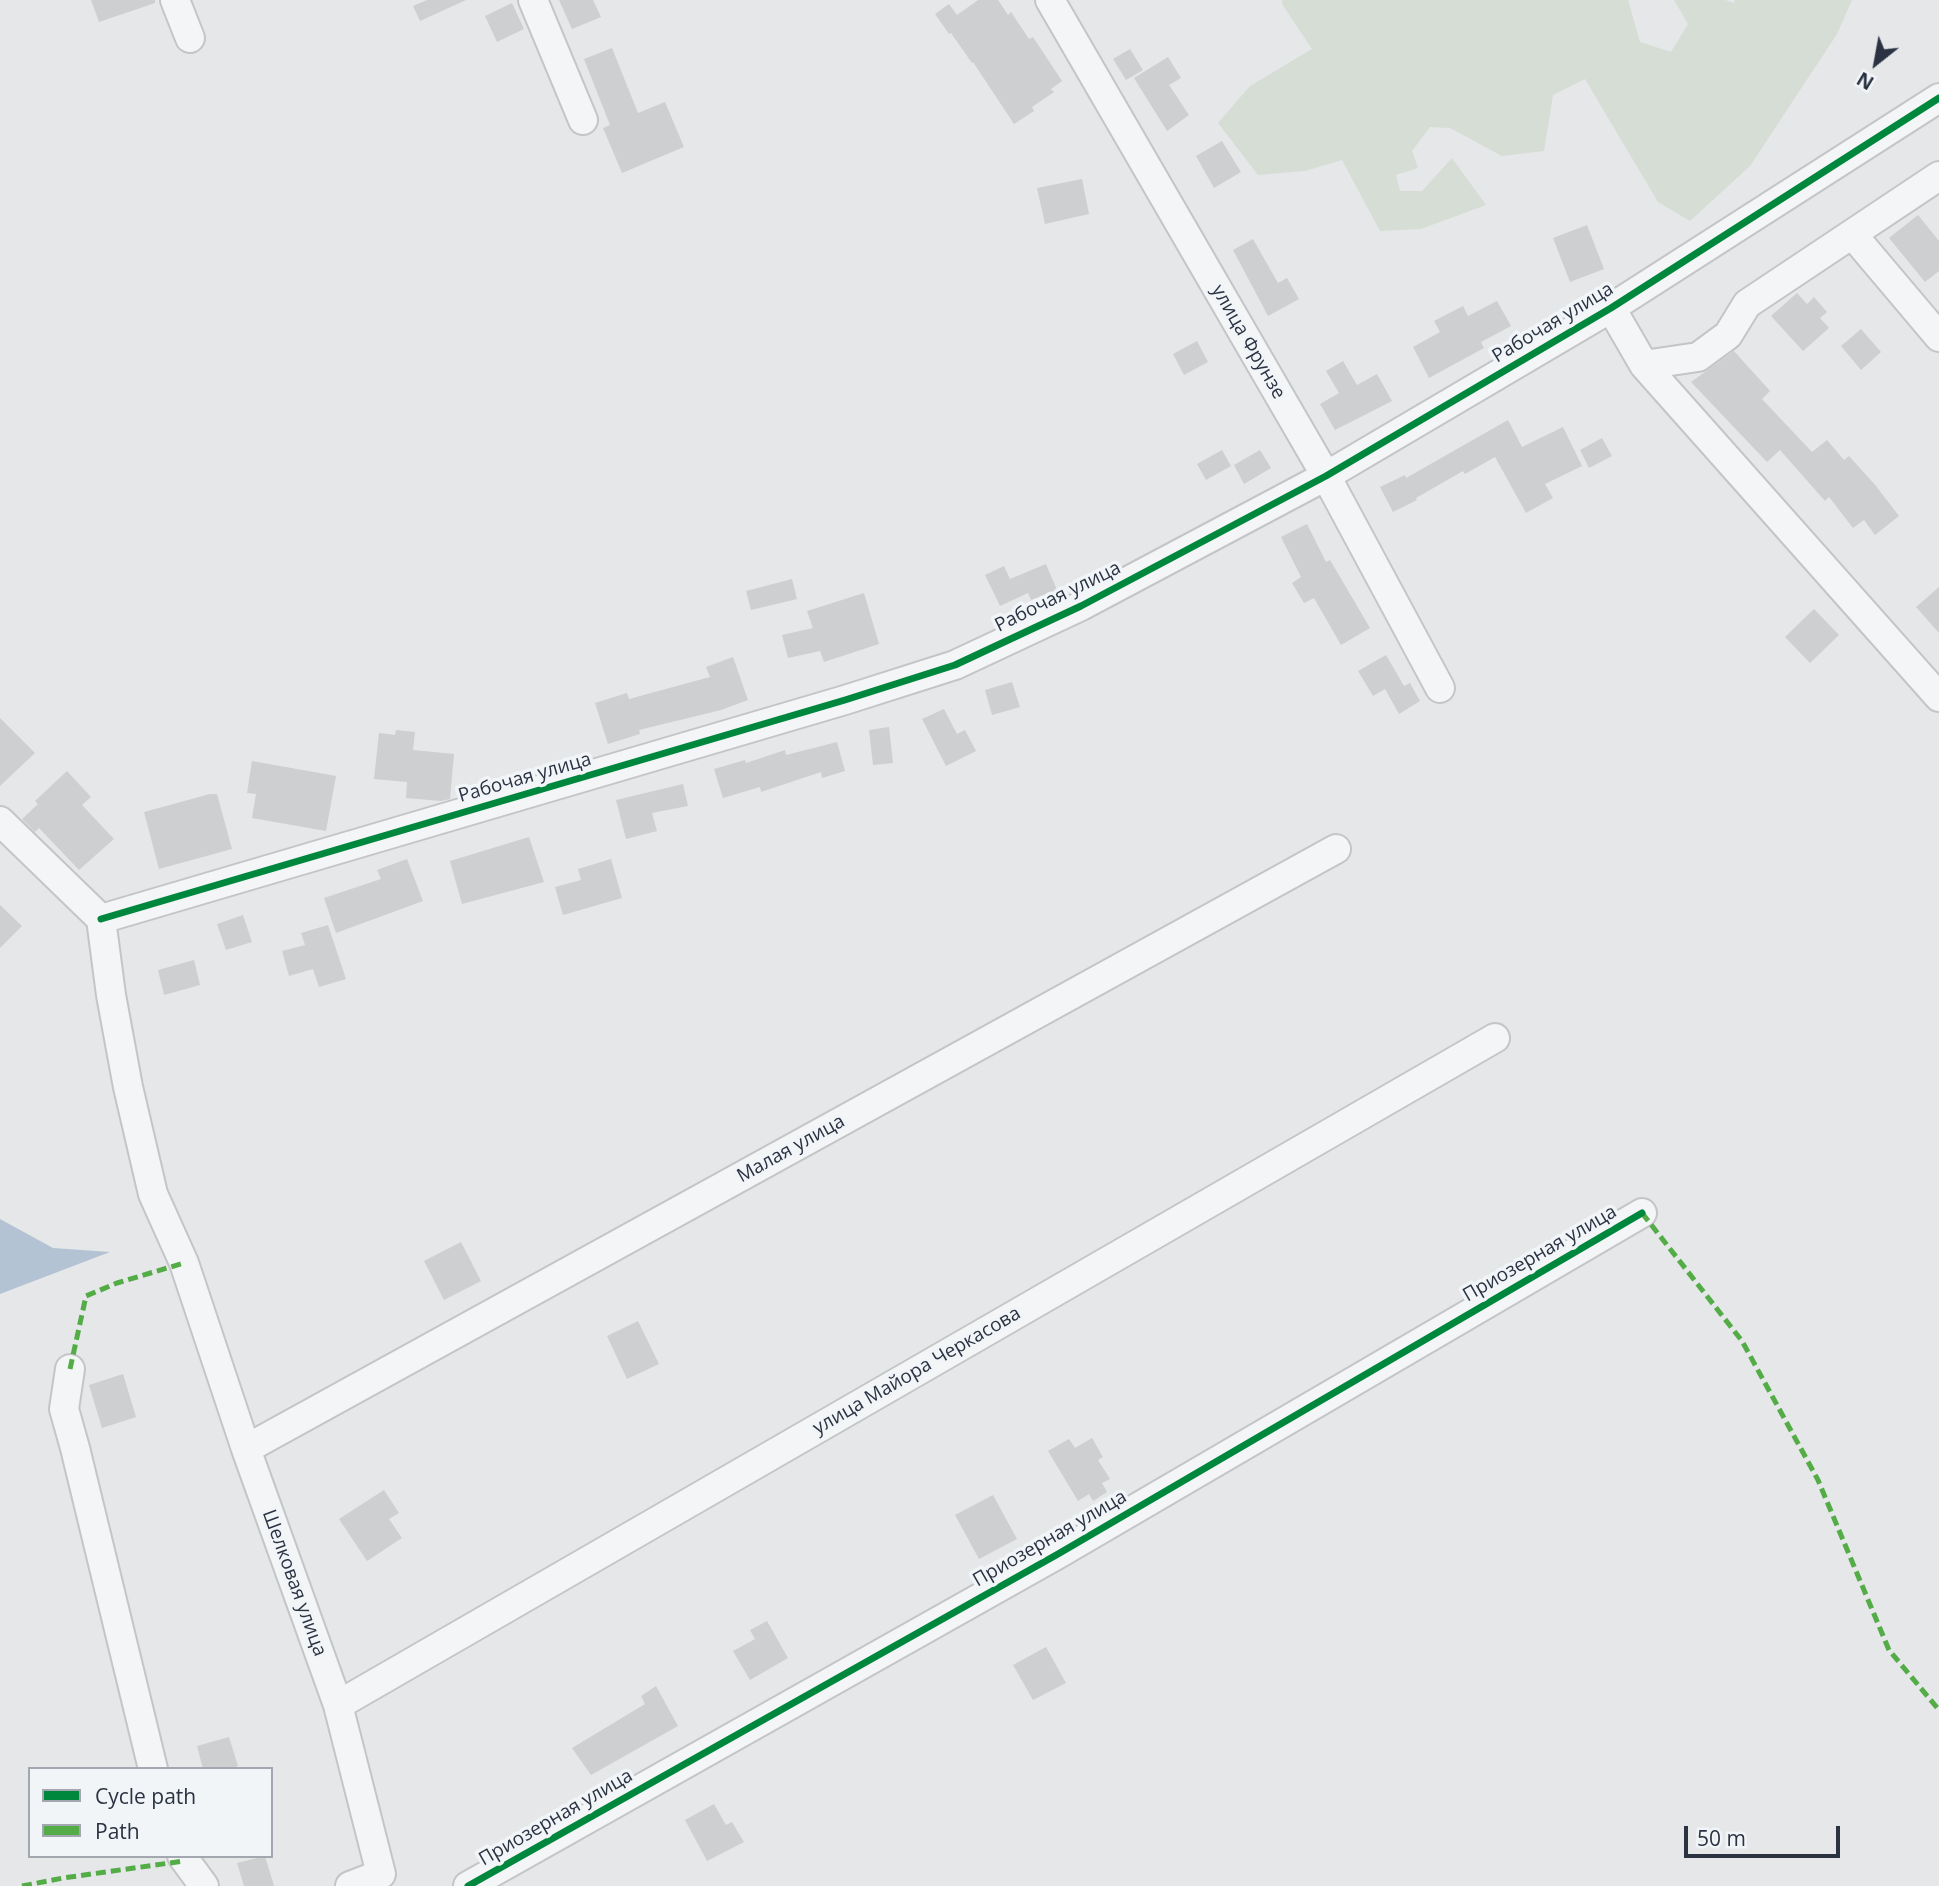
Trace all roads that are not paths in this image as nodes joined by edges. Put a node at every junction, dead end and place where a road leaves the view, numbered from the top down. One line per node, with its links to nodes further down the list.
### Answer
1 (175, 0): 4 (street)
2 (533, 0): 6 (street)
3 (1050, 0): 12 (street, улица Фрунзе)
4 (190, 38)
5 (1939, 98): 9 (street, Рабочая улица)
6 (583, 120)
7 (1934, 188): 8 (street)
8 (1852, 234): 10 (street); 11 (street)
9 (1611, 307): 11 (street); 12 (street, Рабочая улица)
10 (1939, 337)
11 (1644, 365): 14 (street)
12 (1326, 476): 13 (street, улица Фрунзе); 17 (street, Рабочая улица)
13 (1440, 688)
14 (1939, 697)
15 (0, 821): 17 (street)
16 (1336, 849): 21 (street, Малая улица)
17 (101, 919): 21 (street, Шелковая улица)
18 (1495, 1038): 22 (street, улица Майора Черкасова)
19 (1643, 1213): 28 (street, Приозерная улица)
20 (70, 1369): 23 (street)
21 (246, 1449): 22 (street, Шелковая улица)
22 (338, 1704): 25 (street, Шелковая улица)
23 (153, 1767)
24 (183, 1858): 26 (street)
25 (386, 1880): 27 (street, Шелковая улица)
26 (204, 1886)
27 (350, 1886)
28 (468, 1886)

